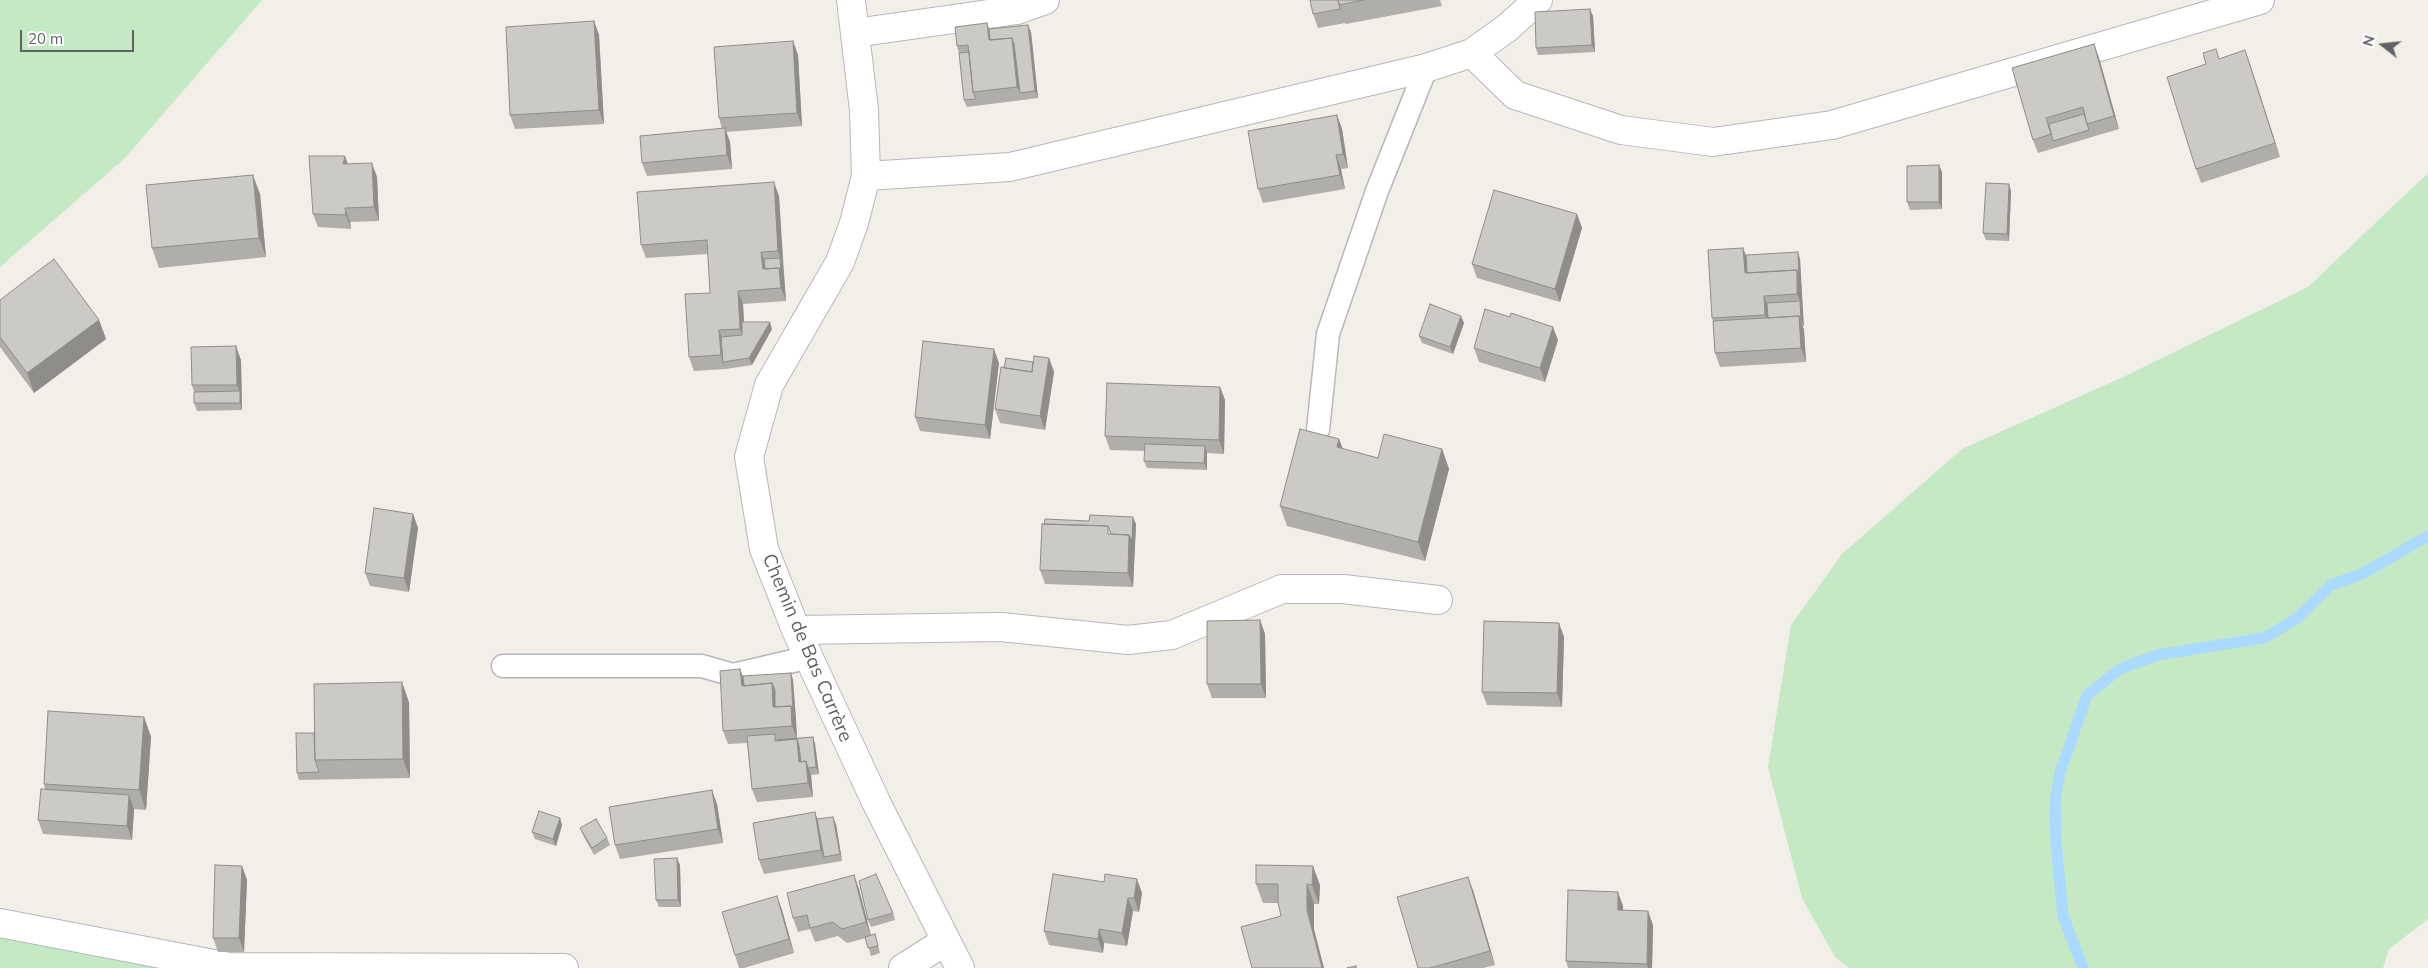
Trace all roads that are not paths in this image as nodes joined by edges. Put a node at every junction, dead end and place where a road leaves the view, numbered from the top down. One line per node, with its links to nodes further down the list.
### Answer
1 (852, 0): 5 (street, Chemin de Bas Carrère)
2 (1045, 0): 5 (street)
3 (1538, 0): 6 (street)
4 (2260, 0): 6 (street)
5 (855, 33): 8 (street, Chemin de Bas Carrère)
6 (1472, 53): 7 (street)
7 (1426, 68): 8 (street); 9 (lane)
8 (866, 176): 11 (street, Chemin de Bas Carrère)
9 (1318, 430)
10 (1438, 600): 11 (street)
11 (796, 630): 12 (street, Chemin de Bas Carrère)
12 (810, 657): 13 (lane); 15 (street, Chemin de Bas Carrère)
13 (503, 666)
14 (0, 923): 16 (street)
15 (946, 941): 17 (street); 18 (street, Chemin de Bas Carrère)
16 (564, 968)
17 (903, 968)
18 (960, 968)

